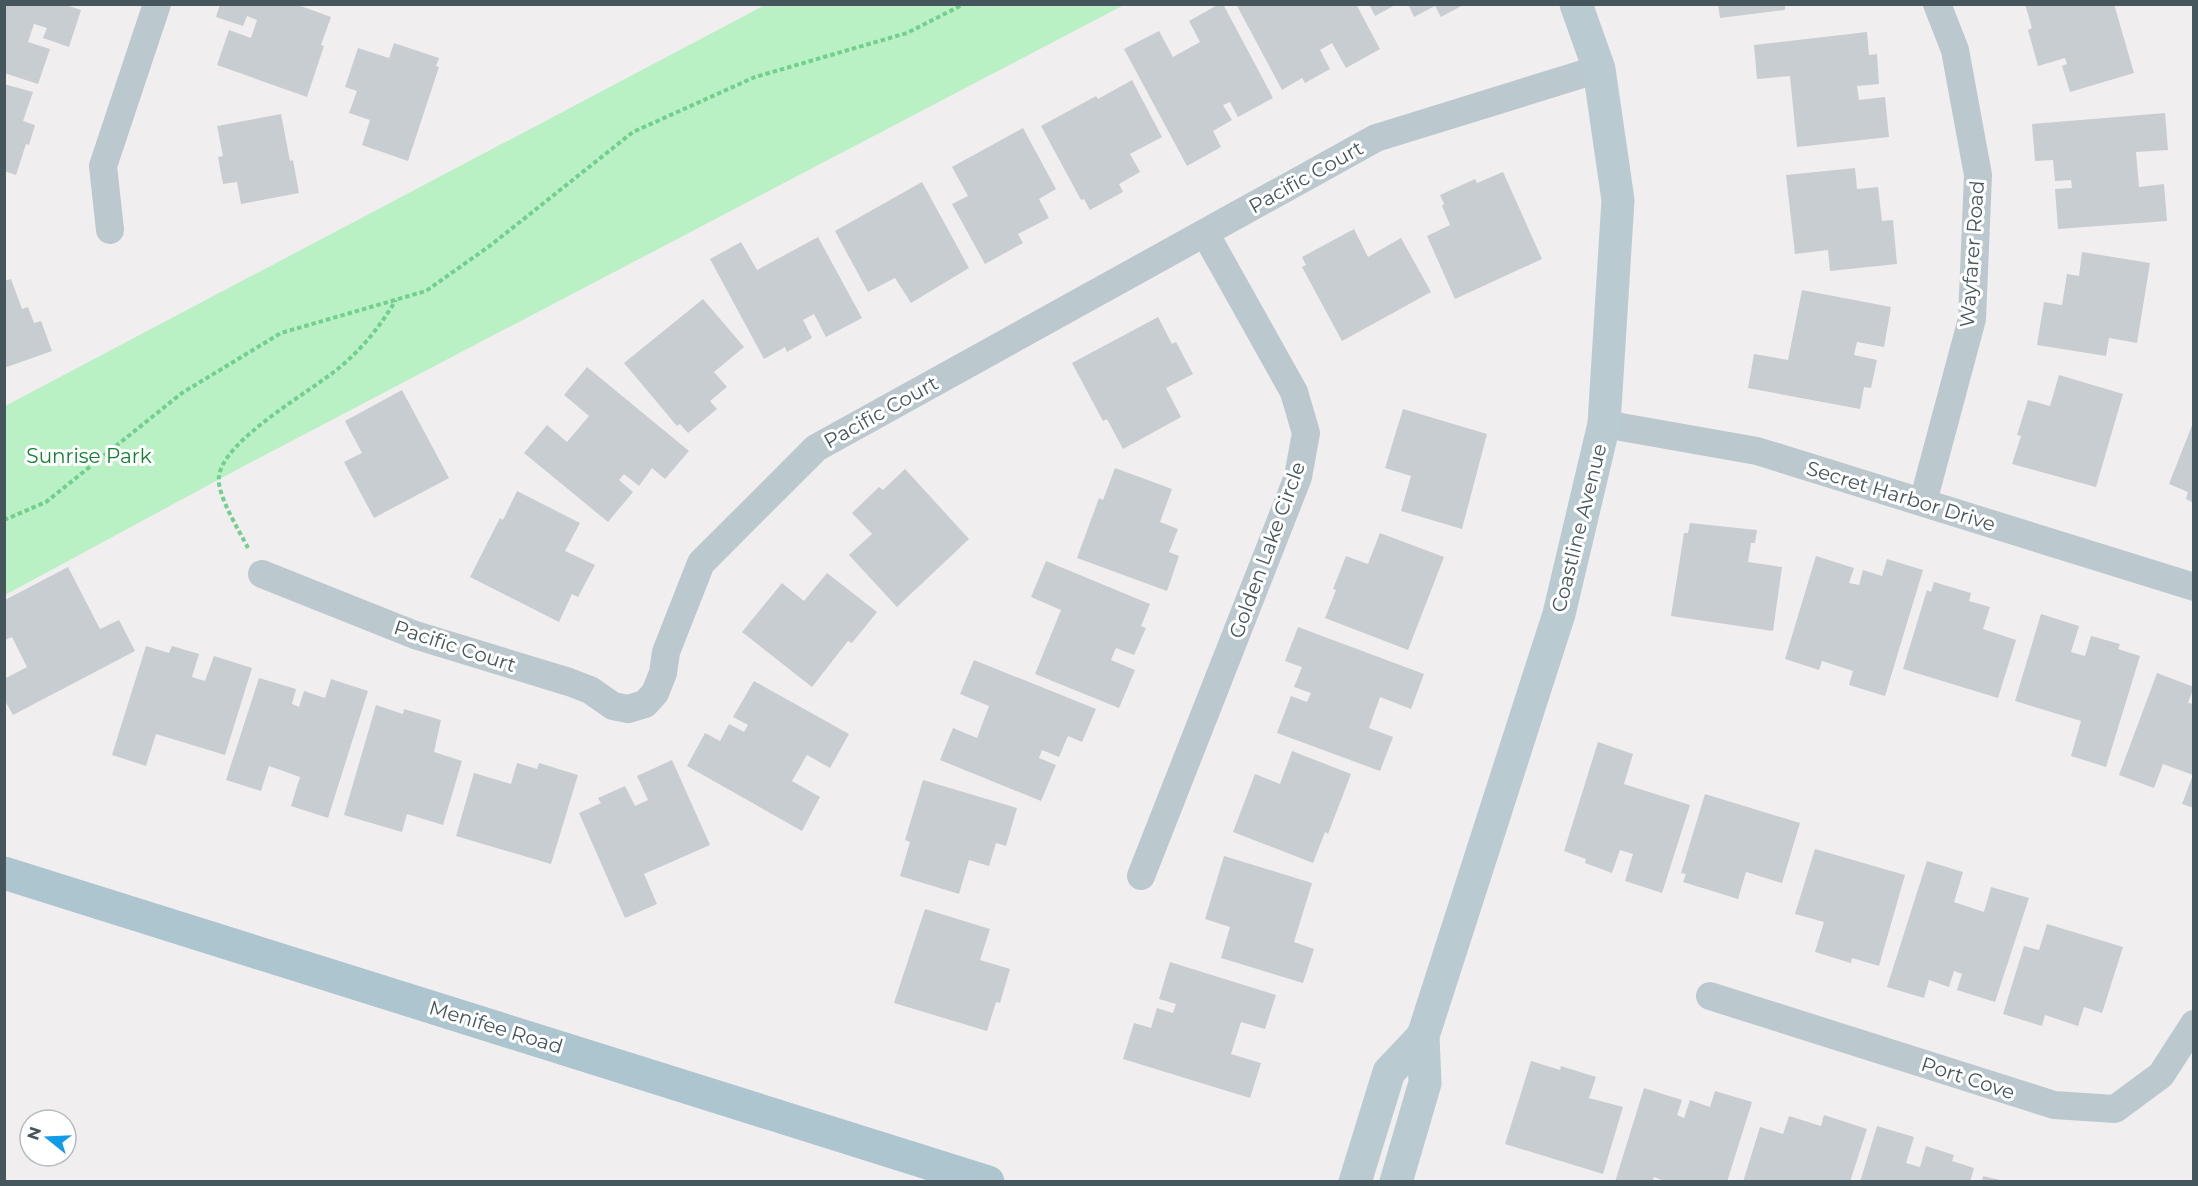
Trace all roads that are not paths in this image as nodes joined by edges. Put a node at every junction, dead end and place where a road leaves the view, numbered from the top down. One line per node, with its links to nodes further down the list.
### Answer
1 (157, 4): 5 (street)
2 (1576, 4): 4 (street, Coastline Avenue)
3 (1937, 4): 8 (street, Wayfarer Road)
4 (1599, 69): 6 (street, Pacific Court); 7 (street, Coastline Avenue)
5 (110, 231)
6 (1205, 232): 9 (street, Pacific Court); 12 (street, Golden Lake Circle)
7 (1604, 424): 8 (street, Secret Harbor Drive); 15 (street, Coastline Avenue)
8 (1923, 502): 10 (street, Secret Harbor Drive)
9 (262, 574)
10 (2193, 587)
11 (4, 873): 16 (main road, Menifee Road)
12 (1141, 876)
13 (1710, 996): 14 (street, Port Cove)
14 (2193, 1024)
15 (1423, 1036): 17 (street, Coastline Avenue); 18 (street, Coastline Avenue)
16 (988, 1182)
17 (1355, 1182)
18 (1396, 1182)

